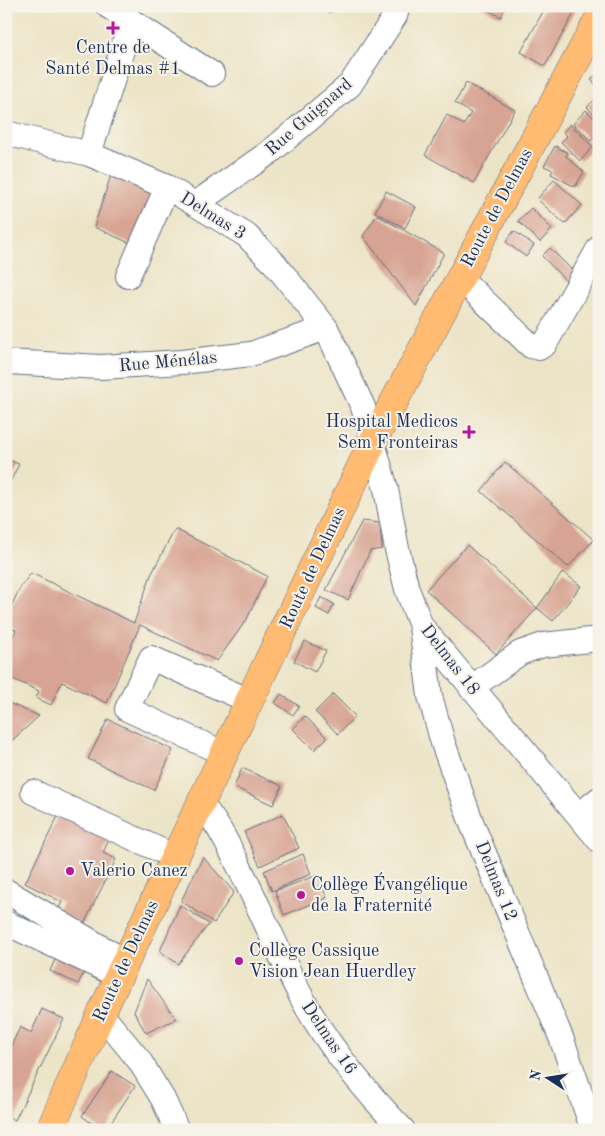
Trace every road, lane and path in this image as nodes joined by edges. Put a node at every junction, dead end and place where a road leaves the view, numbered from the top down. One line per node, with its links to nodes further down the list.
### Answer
1 (108, 6): 3 (street)
2 (398, 6): 9 (street, Rue Guignard)
3 (131, 22): 5 (street); 7 (street)
4 (597, 25): 12 (main road, Route de Delmas)
5 (212, 74)
6 (6, 133): 7 (street, Delmas 3)
7 (89, 154): 8 (street, Delmas 3)
8 (167, 187): 9 (street, Delmas 3); 11 (street)
9 (195, 204): 13 (street, Delmas 3)
10 (599, 248): 12 (street)
11 (128, 276)
12 (460, 278): 15 (main road, Route de Delmas)
13 (326, 328): 14 (street, Rue Ménélas); 15 (street, Delmas 3)
14 (6, 362)
15 (372, 443): 16 (street, Delmas 18); 19 (main road, Route de Delmas)
16 (421, 626): 18 (street, Delmas 18); 34 (street, Delmas 12)
17 (599, 639): 18 (street)
18 (471, 688): 24 (street, Delmas 18)
19 (250, 701): 20 (main road, Route de Delmas); 20 (street)
20 (225, 754): 23 (main road, Route de Delmas)
21 (34, 792): 26 (street)
22 (599, 798): 24 (street)
23 (200, 803): 26 (main road, Route de Delmas); 33 (street, Delmas 16)
24 (579, 815): 25 (street, Delmas 18)
25 (599, 840)
26 (175, 857): 29 (main road, Route de Delmas)
27 (6, 891): 29 (street)
28 (6, 923): 29 (street)
29 (122, 969): 30 (main road, Route de Delmas)
30 (101, 1014): 31 (main road, Route de Delmas); 32 (street)
31 (50, 1130)
32 (177, 1130)
33 (403, 1130)
34 (593, 1130)

